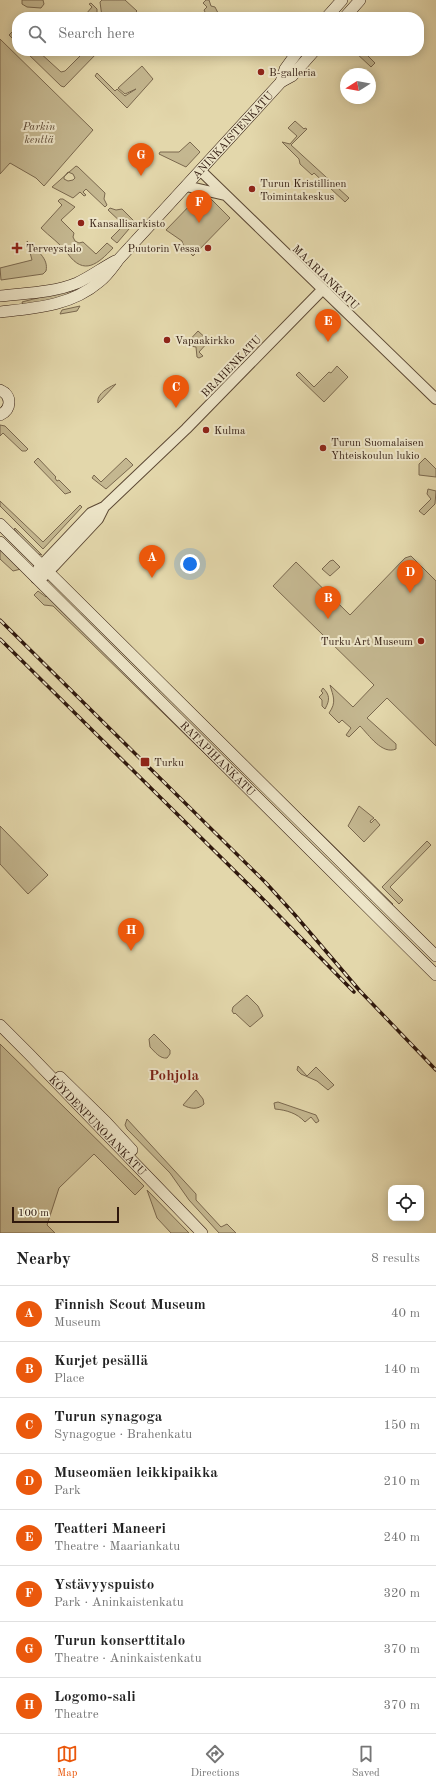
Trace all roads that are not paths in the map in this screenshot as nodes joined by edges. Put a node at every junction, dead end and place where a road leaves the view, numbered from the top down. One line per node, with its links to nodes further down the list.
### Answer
1 (342, 0): 3 (main road)
2 (360, 0): 4 (main road)
3 (331, 12)
4 (349, 12)
5 (294, 56): 7 (main road, ANINKAISTENKATU)
6 (310, 56): 7 (main road, ANINKAISTENKATU)
7 (281, 82): 8 (main road, ANINKAISTENKATU)
8 (201, 171): 9 (main road, ANINKAISTENKATU); 10 (street, MAARIANKATU)
9 (186, 186): 10 (street); 11 (main road, ANINKAISTENKATU)
10 (225, 195): 12 (street, MAARIANKATU)
11 (119, 259): 13 (main road, ANINKAISTENKATU); 14 (main road, ANINKAISTENKATU)
12 (322, 290): 16 (street, MAARIANKATU); 20 (street, BRAHENKATU)
13 (0, 296)
14 (0, 312)
15 (0, 390): 17 (main road)
16 (436, 399)
17 (0, 415)
18 (0, 524): 20 (main road, RATAPIHANKATU)
19 (0, 542): 21 (main road, RATAPIHANKATU)
20 (44, 569): 21 (street, BRAHENKATU); 22 (main road, RATAPIHANKATU)
21 (36, 578): 23 (main road, RATAPIHANKATU)
22 (436, 956)
23 (436, 975)
24 (1, 1025): 25 (main road, KÖYDENPUNOJANKATU)
25 (202, 1233)

